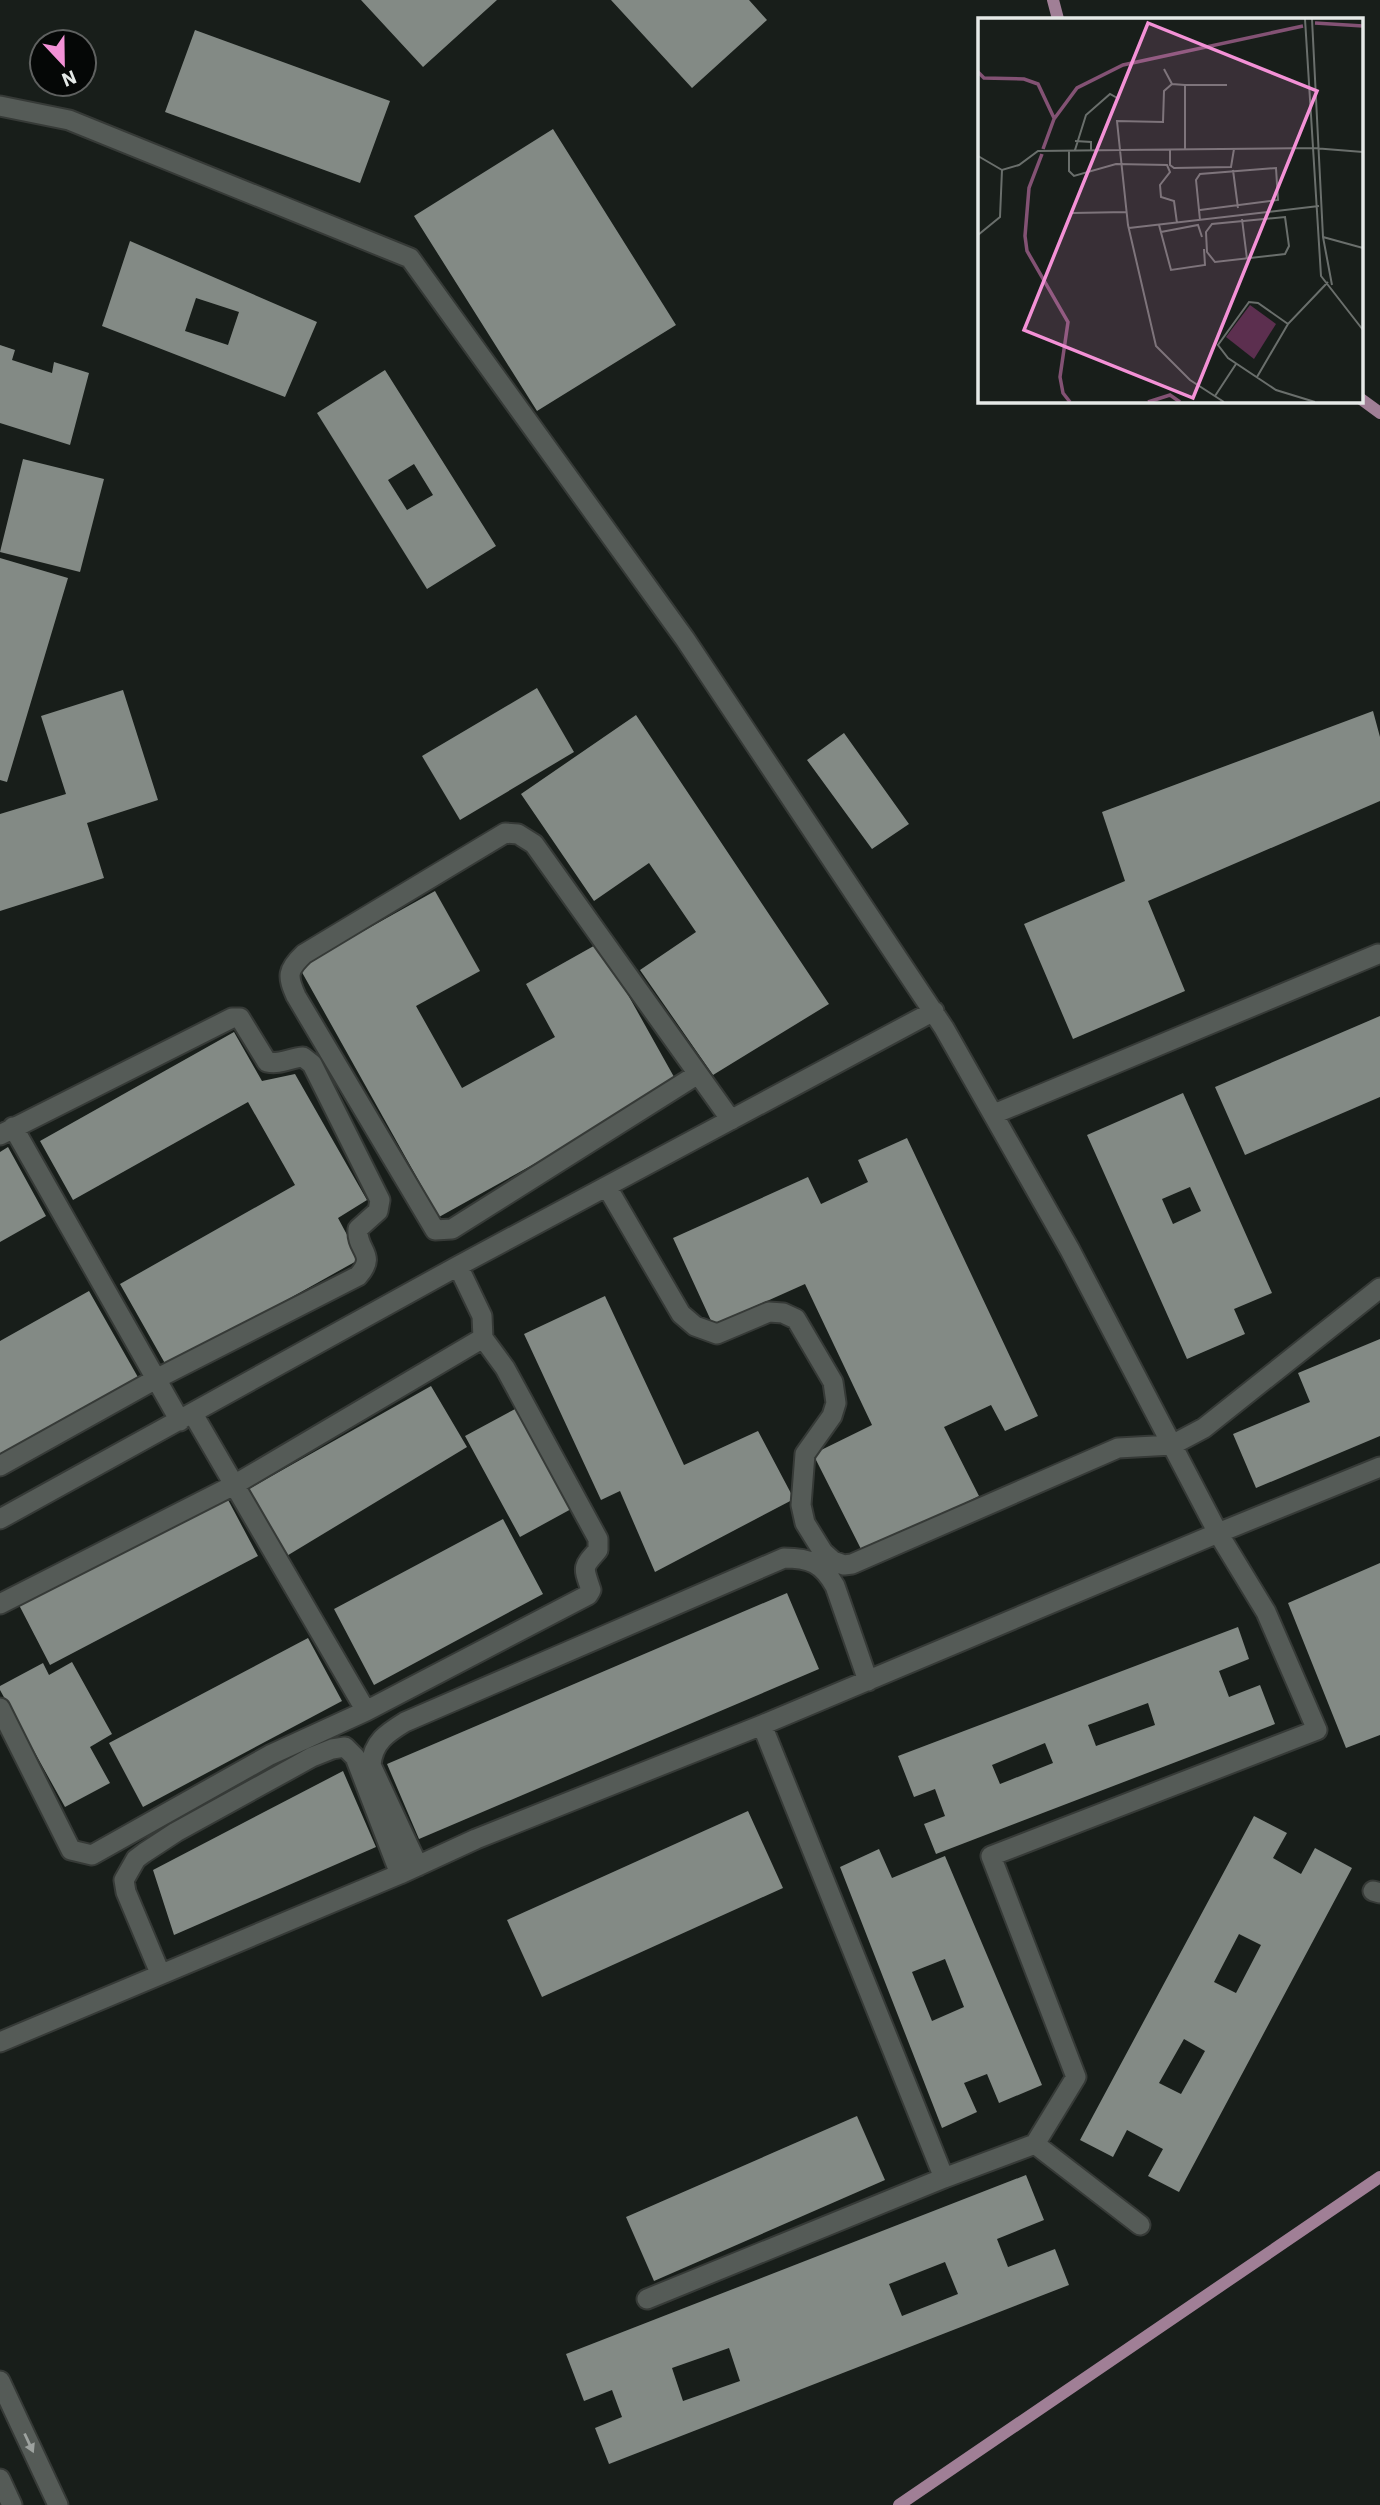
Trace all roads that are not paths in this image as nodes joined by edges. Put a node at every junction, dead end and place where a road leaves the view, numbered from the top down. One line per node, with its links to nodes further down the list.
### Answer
1 (0, 106): 3 (street)
2 (1378, 954): 5 (street)
3 (934, 1012): 5 (street); 6 (street)
4 (698, 1074): 4 (street); 6 (street)
5 (994, 1114): 14 (street)
6 (732, 1120): 8 (street)
7 (7, 1131): 12 (street); 12 (street)
8 (607, 1187): 9 (street); 14 (street)
9 (458, 1266): 11 (street); 13 (street)
10 (1380, 1288): 14 (street)
11 (483, 1338): 17 (street); 23 (street)
12 (156, 1379): 13 (street); 15 (street)
13 (186, 1417): 17 (street); 18 (street)
14 (1172, 1445): 19 (street)
15 (0, 1465)
16 (1380, 1467): 19 (street)
17 (234, 1485): 20 (street); 23 (street)
18 (0, 1519)
19 (1218, 1534): 21 (street); 28 (street)
20 (0, 1604)
21 (867, 1681): 24 (street); 25 (street)
22 (0, 1709): 23 (street)
23 (366, 1711)
24 (762, 1724): 25 (street); 29 (street)
25 (409, 1870): 26 (street); 26 (street)
26 (160, 1973): 27 (street)
27 (0, 2042)
28 (1035, 2144): 29 (street); 30 (street)
29 (944, 2178): 31 (street)
30 (1140, 2225)
31 (648, 2299)
32 (0, 2381): 35 (street, one-way to 35)
33 (0, 2479): 34 (street)
34 (12, 2505)
35 (58, 2505)

